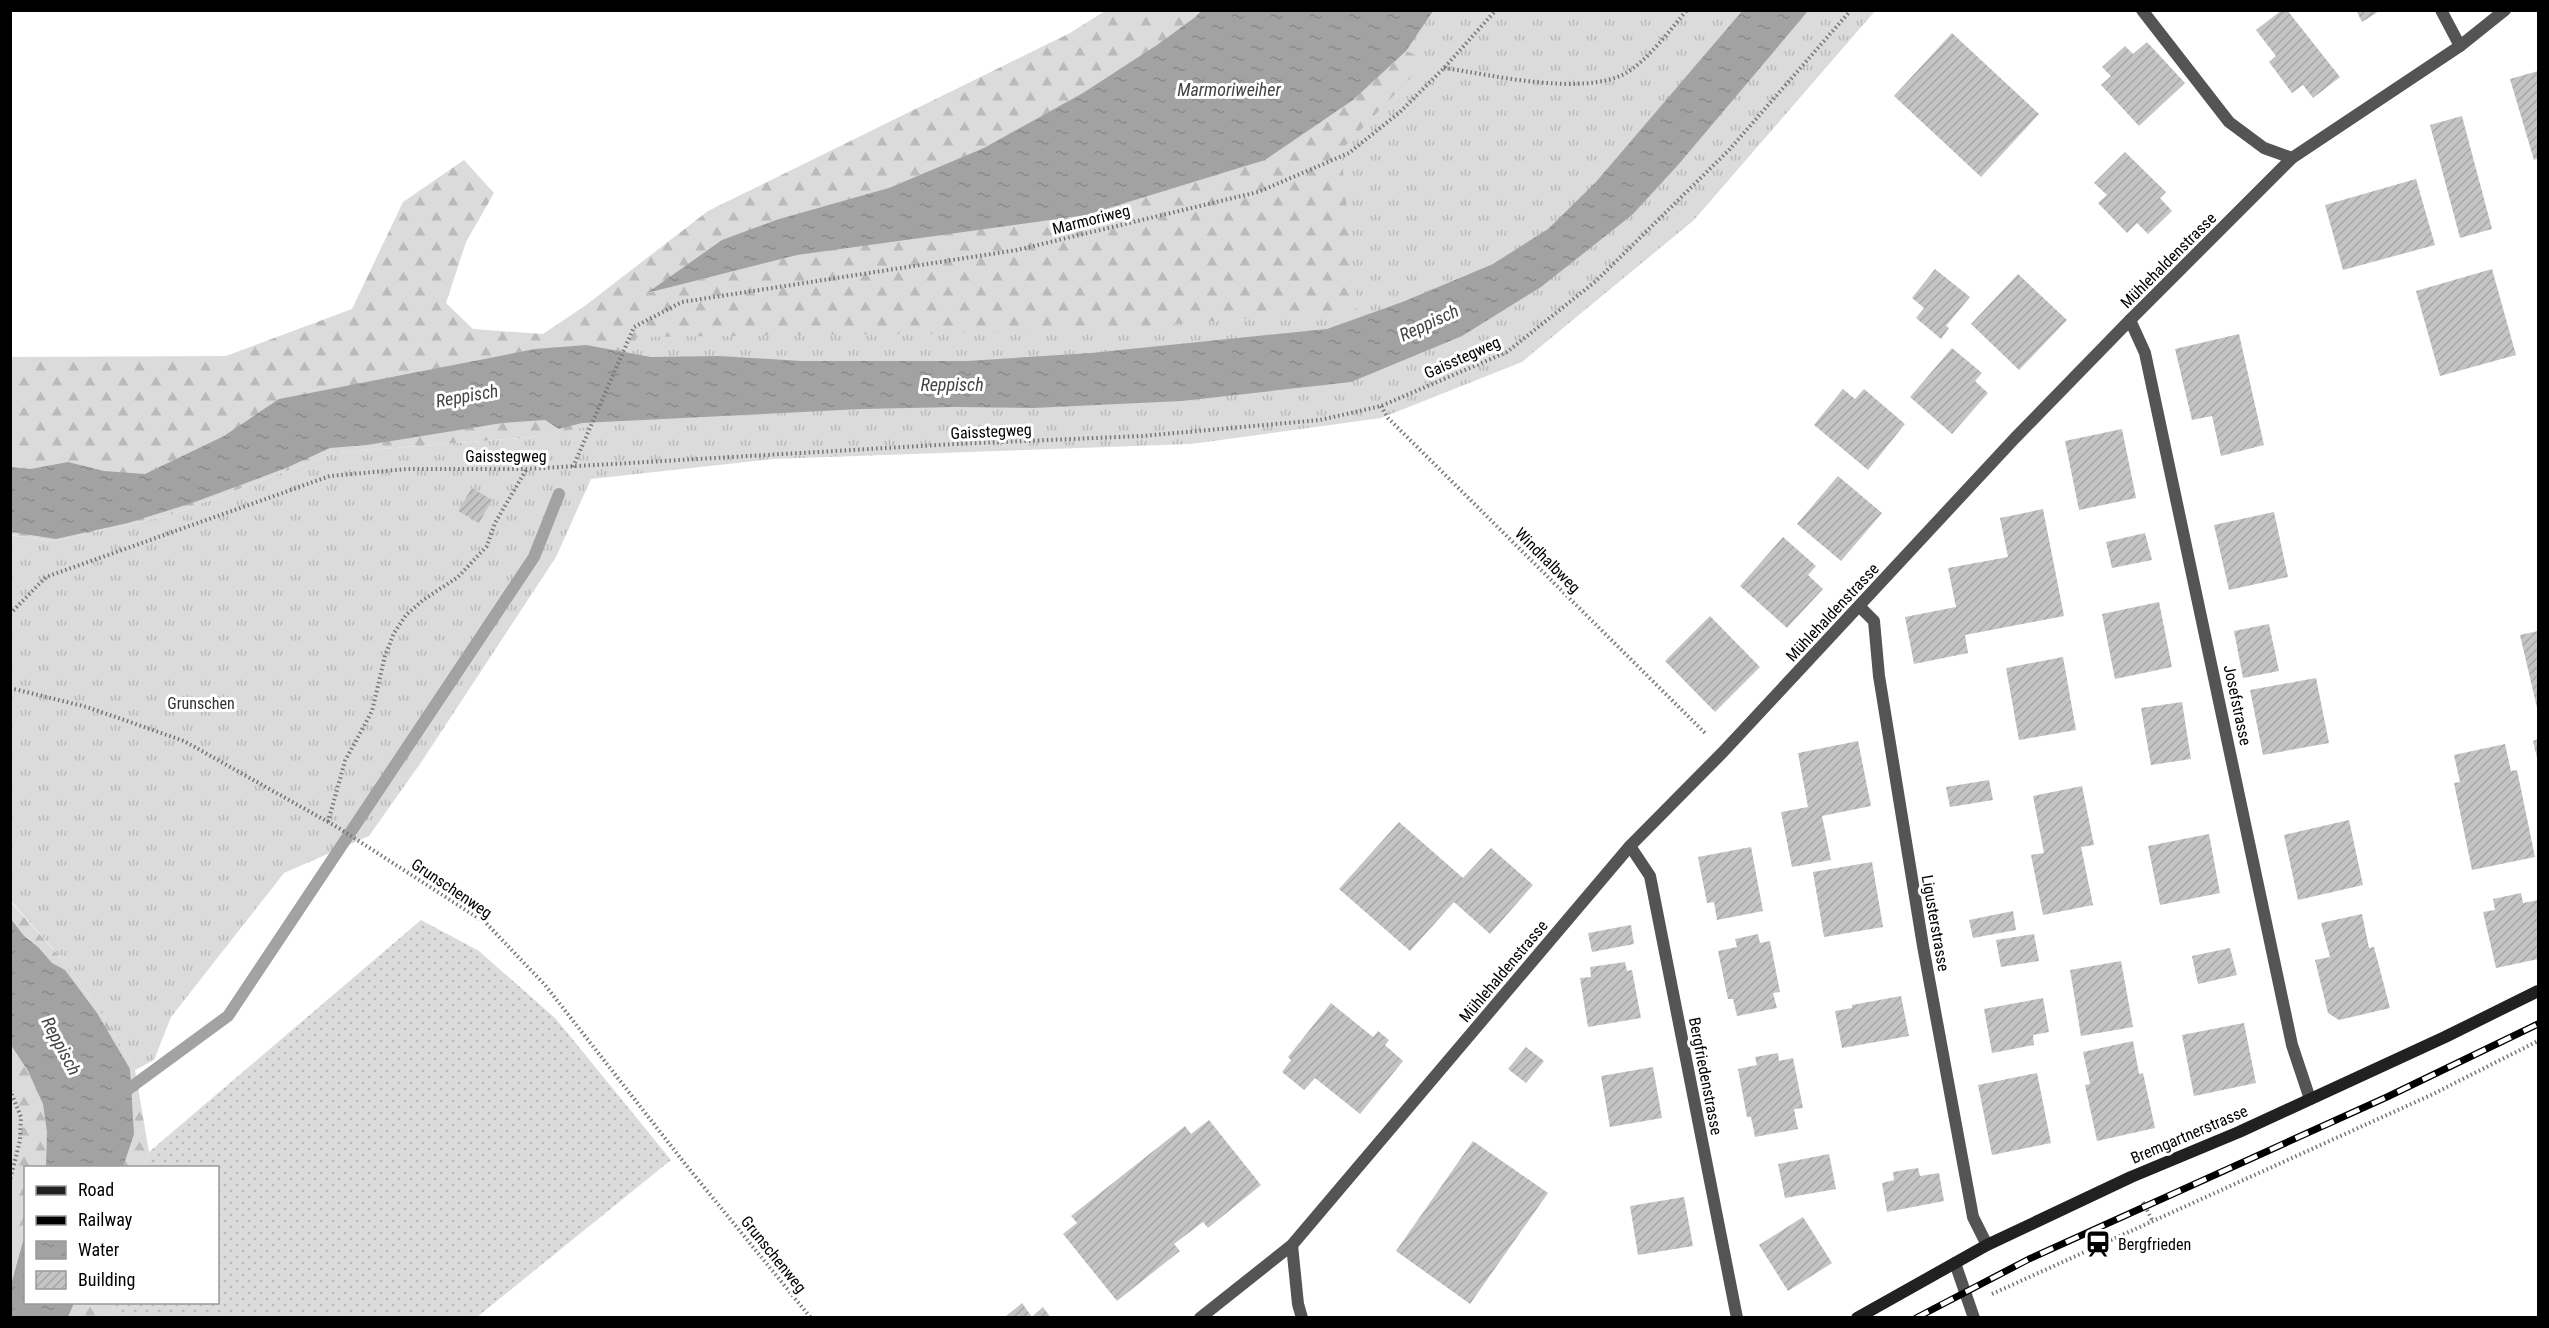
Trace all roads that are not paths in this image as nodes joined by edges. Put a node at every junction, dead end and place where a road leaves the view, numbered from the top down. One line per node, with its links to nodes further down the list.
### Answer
1 (2142, 10): 5 (street)
2 (2441, 10): 4 (street)
3 (2505, 10): 4 (street, Mühlehaldenstrasse)
4 (2460, 46): 5 (street, Mühlehaldenstrasse)
5 (2292, 158): 6 (street, Mühlehaldenstrasse)
6 (2130, 320): 7 (street, Mühlehaldenstrasse); 10 (street, Josefstrasse)
7 (1860, 607): 8 (street, Mühlehaldenstrasse); 12 (street, Ligusterstrasse)
8 (1630, 846): 11 (street, Mühlehaldenstrasse); 16 (street, Bergfriedenstrasse)
9 (2538, 991): 10 (main road, Bremgartnerstrasse)
10 (2310, 1099): 12 (main road, Bremgartnerstrasse)
11 (1292, 1245): 14 (street, Mühlehaldenstrasse); 15 (street)
12 (1987, 1245): 13 (main road, Bremgartnerstrasse)
13 (1955, 1263): 17 (main road, Bremgartnerstrasse); 18 (street)
14 (1200, 1317)
15 (1302, 1317)
16 (1737, 1317)
17 (1857, 1317)
18 (1974, 1317)

